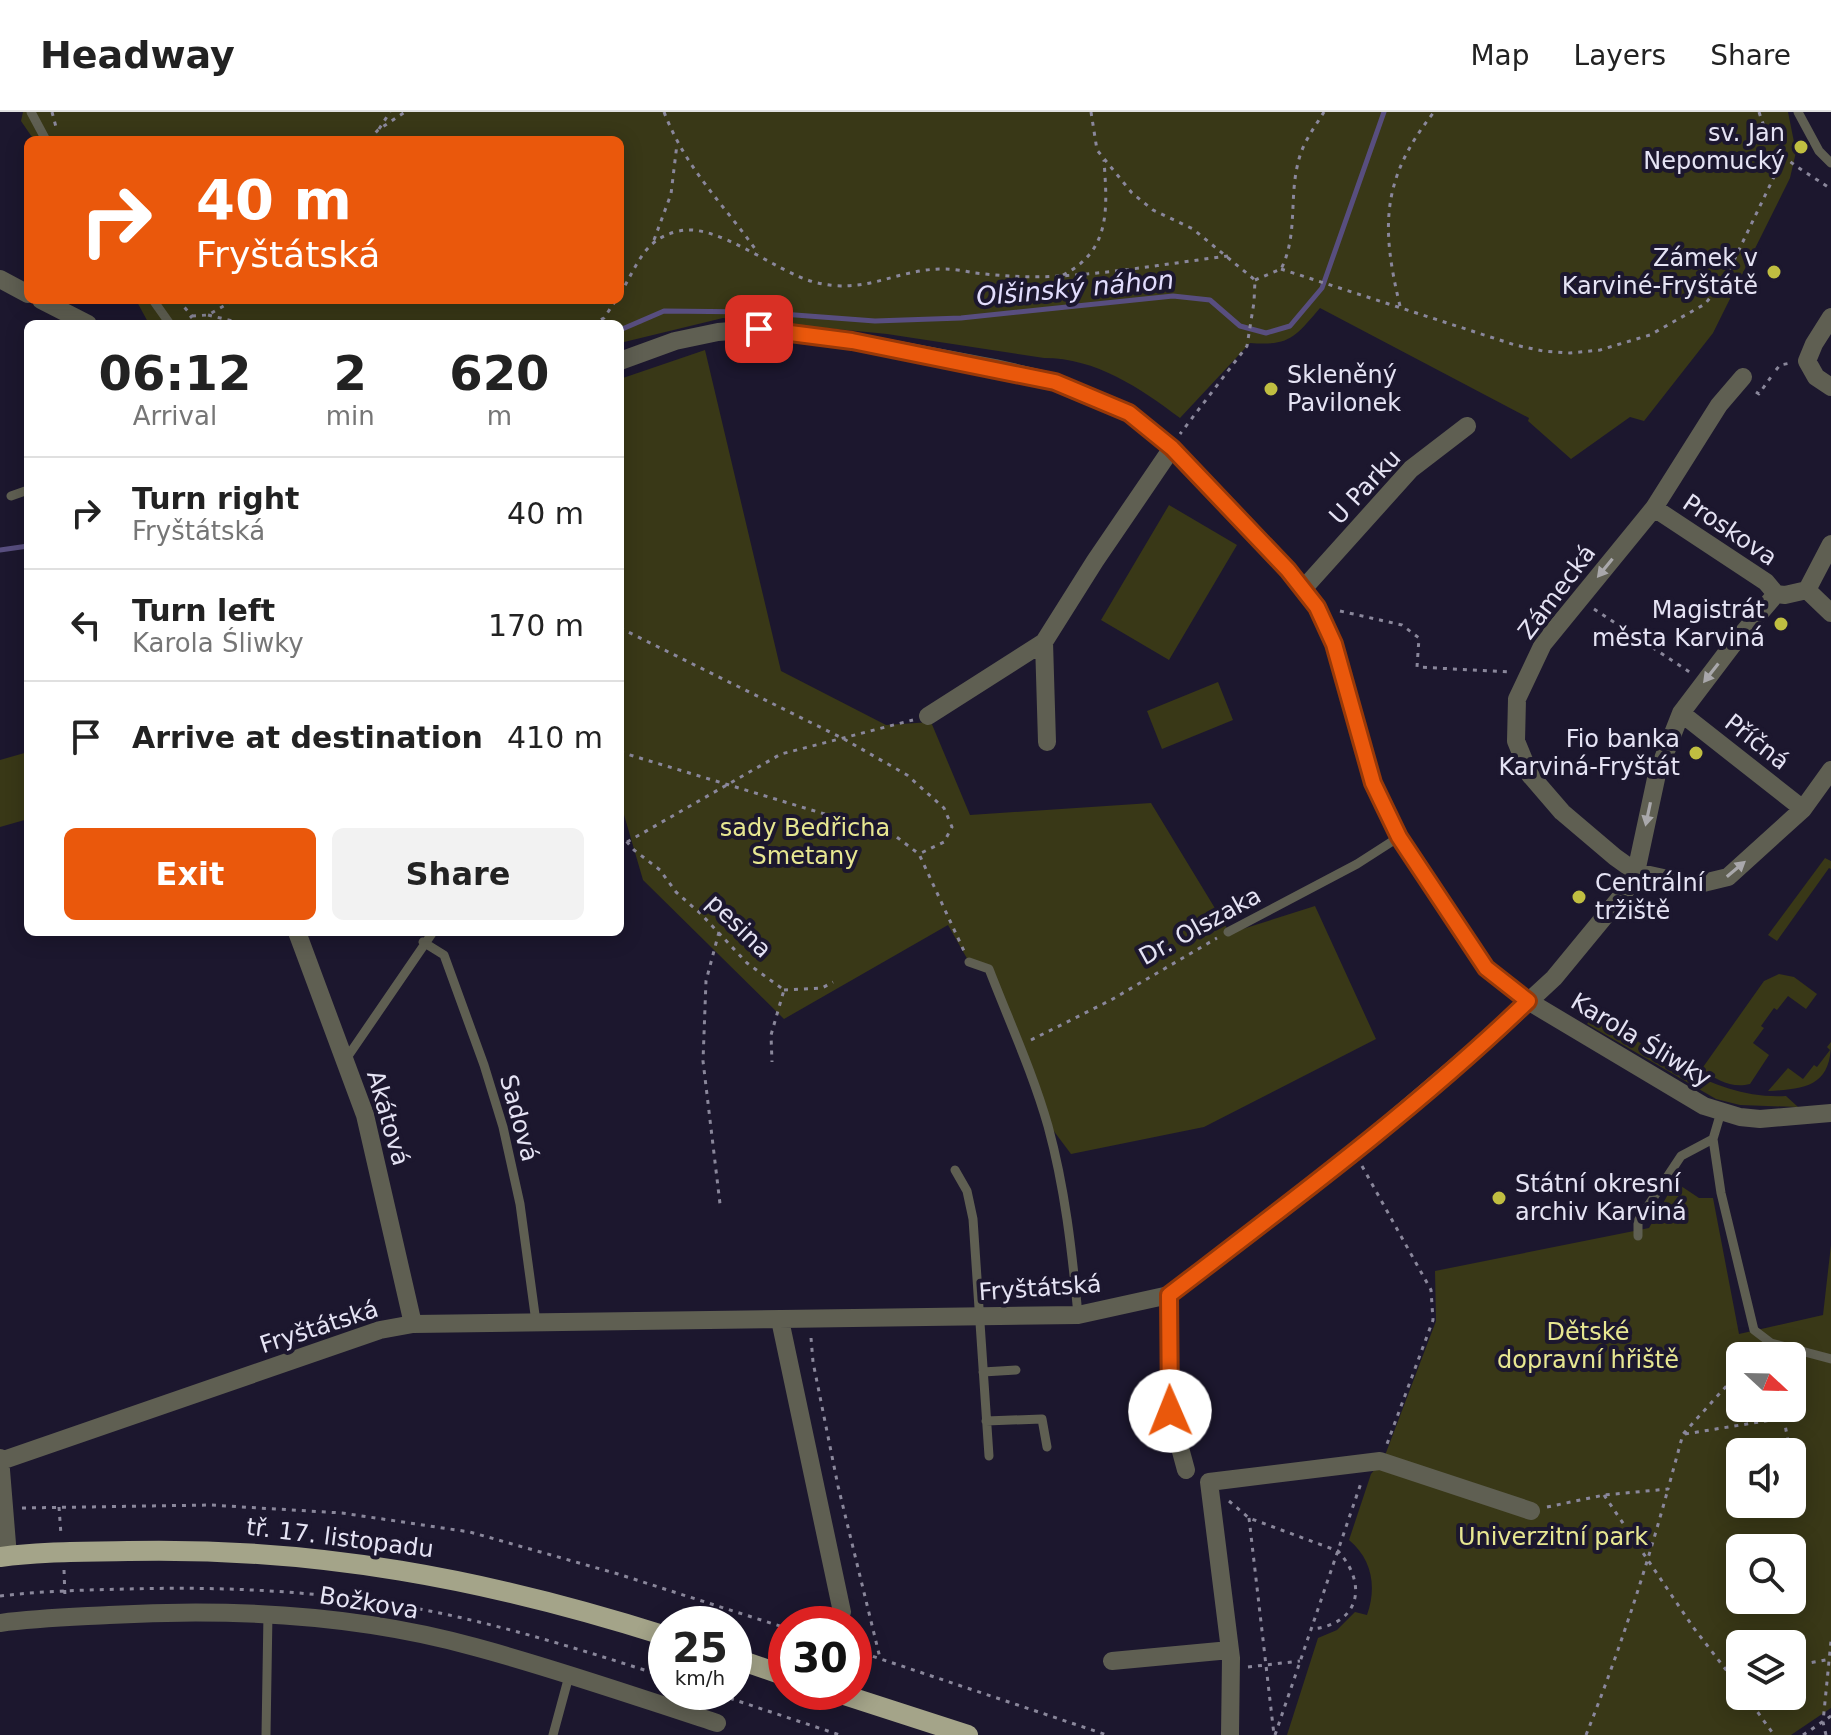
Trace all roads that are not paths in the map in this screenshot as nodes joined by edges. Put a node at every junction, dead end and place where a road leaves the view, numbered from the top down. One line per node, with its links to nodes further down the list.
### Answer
1 (31, 112): 3 (lane)
2 (1798, 112): 4 (lane)
3 (44, 136)
4 (1831, 163)
5 (0, 279): 6 (street)
6 (24, 292)
7 (49, 304): 9 (street)
8 (1831, 317): 12 (street)
9 (80, 320)
10 (624, 360): 14 (street, Karola Śliwky)
11 (1743, 377): 17 (street, Zámecká)
12 (1831, 387)
13 (1467, 426): 19 (street, U Parku)
14 (1172, 448): 19 (street, Karola Śliwky); 23 (street)
15 (24, 491): 16 (lane)
16 (11, 496)
17 (1654, 508): 21 (street, Proskova); 30 (street, Zámecká, one-way to 30)
18 (1831, 544): 20 (street)
19 (1304, 588): 29 (street, Karola Śliwky)
20 (1807, 590): 21 (street); 22 (street)
21 (1776, 594): 24 (street, Fryštátská, one-way to 24)
22 (1831, 613)
23 (1044, 642): 25 (street); 26 (street)
24 (1681, 713): 28 (street, Příčná); 30 (street, Fryštátská, one-way to 30)
25 (928, 716)
26 (1047, 742)
27 (1831, 770): 28 (street)
28 (1803, 809): 30 (street, one-way to 28)
29 (1399, 837): 31 (lane, Dr. Olszaka); 36 (street, Karola Śliwky)
30 (1636, 872): 36 (street, Fryštátská)
31 (1228, 932)
32 (299, 936): 37 (street, Akátová)
33 (429, 936): 34 (lane)
34 (423, 942): 37 (lane); 47 (lane, Sadová)
35 (969, 962): 44 (lane)
36 (1528, 1001): 38 (street, Karola Śliwky); 43 (street, Fryštátská)
37 (346, 1059): 48 (street, Akátová)
38 (1721, 1112): 39 (street, Karola Śliwky); 40 (lane)
39 (1831, 1113)
40 (1713, 1139): 42 (lane); 49 (lane)
41 (955, 1170): 45 (lane)
42 (1638, 1236)
43 (1169, 1295): 44 (street, Fryštátská); 56 (street)
44 (1078, 1315): 45 (street, Fryštátská)
45 (978, 1317): 46 (street, Fryštátská); 51 (lane)
46 (780, 1320): 47 (street, Fryštátská); 59 (street)
47 (536, 1322): 48 (street, Fryštátská)
48 (413, 1324): 55 (street, Fryštátská)
49 (1831, 1359)
50 (1016, 1370): 51 (lane)
51 (983, 1372): 52 (lane)
52 (986, 1421): 53 (lane); 54 (lane)
53 (1047, 1447)
54 (989, 1456)
55 (0, 1460): 58 (street)
56 (1186, 1470)
57 (1531, 1511): 63 (street)
58 (4, 1557): 62 (main road, tř. 17. listopadu)
59 (841, 1606)
60 (268, 1613): 61 (street, Božkova); 65 (street, Božkova); 69 (lane)
61 (0, 1623)
62 (648, 1631)
63 (1230, 1650): 64 (street); 73 (street)
64 (1112, 1661)
65 (569, 1676): 67 (street, Božkova); 70 (lane)
66 (872, 1704): 72 (main road)
67 (694, 1716): 68 (street, Božkova); 71 (street)
68 (717, 1723)
69 (266, 1735)
70 (553, 1735)
71 (688, 1735)
72 (968, 1735)
73 (1230, 1735)

